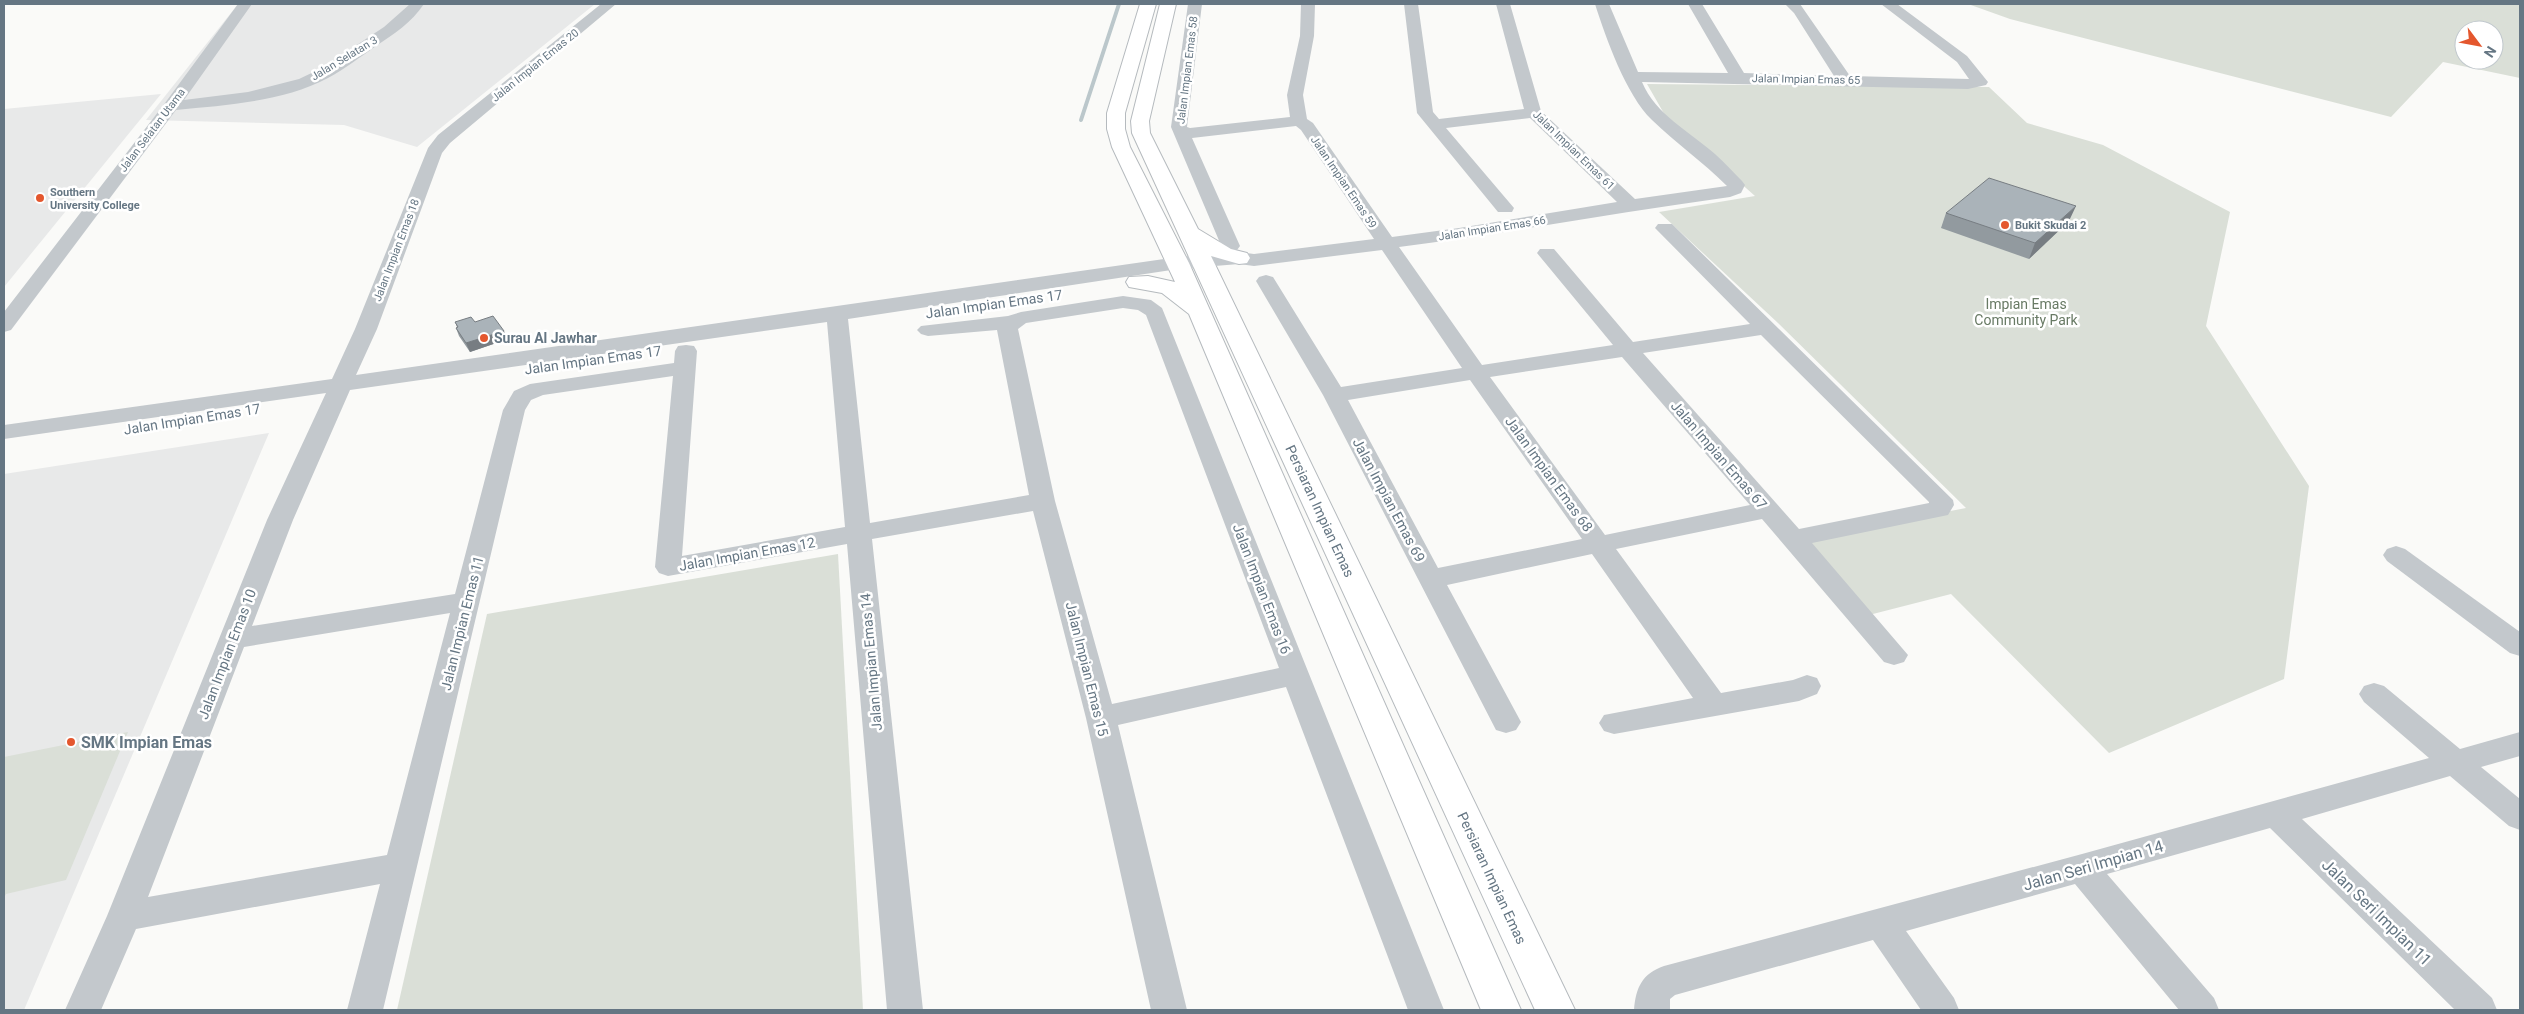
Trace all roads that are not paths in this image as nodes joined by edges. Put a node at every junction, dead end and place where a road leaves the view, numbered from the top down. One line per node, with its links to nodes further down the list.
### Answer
1 (245, 4): 17 (street, Jalan Selatan Utama)
2 (417, 4): 17 (street, Jalan Selatan 3)
3 (609, 4): 21 (street, Jalan Impian Emas 20)
4 (1148, 4): 27 (main road, Persiaran Impian Emas)
5 (1168, 4): 26 (main road, Persiaran Impian Emas)
6 (1195, 4): 22 (street, Jalan Impian Emas 58)
7 (1308, 4): 19 (street)
8 (1411, 4): 20 (street)
9 (1503, 4): 18 (street, Jalan Impian Emas 61)
10 (1602, 4): 14 (street)
11 (1695, 4): 15 (street)
12 (1792, 4): 16 (street)
13 (1888, 4): 16 (street, Jalan Impian Emas 65)
14 (1632, 77): 15 (street, Jalan Impian Emas 65); 23 (street, Jalan Impian Emas 66)
15 (1738, 78): 16 (street, Jalan Impian Emas 65)
16 (1845, 80)
17 (171, 106): 36 (street, Jalan Selatan Utama)
18 (1533, 113): 20 (street); 23 (street, Jalan Impian Emas 61)
19 (1299, 121): 22 (street); 28 (street, Jalan Impian Emas 59)
20 (1435, 124): 24 (street)
21 (461, 126): 42 (street, Jalan Impian Emas 18)
22 (1182, 132): 30 (street, Jalan Impian Emas 58)
23 (1631, 205): 28 (street, Jalan Impian Emas 66)
24 (1505, 208)
25 (1665, 228): 37 (street)
26 (1189, 233): 30 (main road); 31 (main road, Persiaran Impian Emas)
27 (1165, 241): 31 (main road, Persiaran Impian Emas); 32 (main road)
28 (1386, 244): 30 (street, Jalan Impian Emas 66); 41 (street, Jalan Impian Emas 68)
29 (1547, 253): 39 (street, Jalan Impian Emas 67)
30 (1246, 262): 31 (street, Jalan Impian Emas 66); 33 (main road); 43 (street, Jalan Impian Emas 69)
31 (1193, 268): 32 (street, Jalan Impian Emas 17); 33 (main road, Persiaran Impian Emas)
32 (1138, 276): 33 (main road); 34 (street, Jalan Impian Emas 17)
33 (1210, 307): 78 (main road, Persiaran Impian Emas); 79 (main road, Persiaran Impian Emas)
34 (838, 320): 40 (street, Jalan Impian Emas 17); 42 (street, Jalan Impian Emas 17); 48 (street, Jalan Impian Emas 14)
35 (1010, 325): 38 (street, Jalan Impian Emas 16); 46 (street, Jalan Impian Emas 15); 57 (street, Jalan Impian Emas 16)
36 (4, 326)
37 (1764, 328): 39 (street); 49 (street)
38 (928, 330)
39 (1626, 350): 41 (street); 47 (street, Jalan Impian Emas 67)
40 (684, 357): 42 (street, Jalan Impian Emas 17); 48 (street, Jalan Impian Emas 12); 53 (street, Jalan Impian Emas 11)
41 (1476, 373): 43 (street); 50 (street, Jalan Impian Emas 68)
42 (340, 390): 44 (street, Jalan Impian Emas 17); 45 (street, Jalan Impian Emas 17); 54 (street, Jalan Impian Emas 10)
43 (1334, 396): 52 (street, Jalan Impian Emas 69)
44 (4, 432)
45 (4, 447)
46 (1044, 501): 48 (street, Jalan Impian Emas 12); 61 (street, Jalan Impian Emas 15)
47 (1767, 510): 49 (street, Jalan Impian Emas 67); 50 (street)
48 (859, 534): 75 (street, Jalan Impian Emas 14)
49 (1795, 538): 56 (street, Jalan Impian Emas 67)
50 (1600, 545): 52 (street); 60 (street, Jalan Impian Emas 68)
51 (2396, 555): 55 (street)
52 (1430, 579): 62 (street, Jalan Impian Emas 69)
53 (468, 601): 54 (street); 68 (street, Jalan Impian Emas 11)
54 (233, 639): 70 (street, Jalan Impian Emas 10)
55 (2520, 646)
56 (1894, 656)
57 (1295, 675): 61 (street); 77 (street, Jalan Impian Emas 16)
58 (1807, 686): 60 (street)
59 (2374, 694): 65 (street)
60 (1713, 704): 63 (street)
61 (1101, 718): 76 (street, Jalan Impian Emas 15)
62 (1506, 722)
63 (1614, 723)
64 (2520, 744): 65 (street, Jalan Seri Impian 14)
65 (2456, 763): 66 (street, Jalan Seri Impian 14); 67 (street)
66 (2275, 813): 69 (street, Jalan Seri Impian 14); 82 (street, Jalan Seri Impian 11)
67 (2520, 817)
68 (399, 868): 70 (street); 74 (street, Jalan Impian Emas 11)
69 (2082, 868): 71 (street, Jalan Seri Impian 14); 81 (street)
70 (124, 916): 73 (street, Jalan Impian Emas 10)
71 (1880, 922): 72 (street, Jalan Seri Impian 14); 80 (street)
72 (1658, 996)
73 (83, 1010)
74 (365, 1010)
75 (905, 1010)
76 (1169, 1010)
77 (1426, 1010)
78 (1501, 1010)
79 (1555, 1010)
80 (1940, 1010)
81 (2201, 1010)
82 (2479, 1010)

